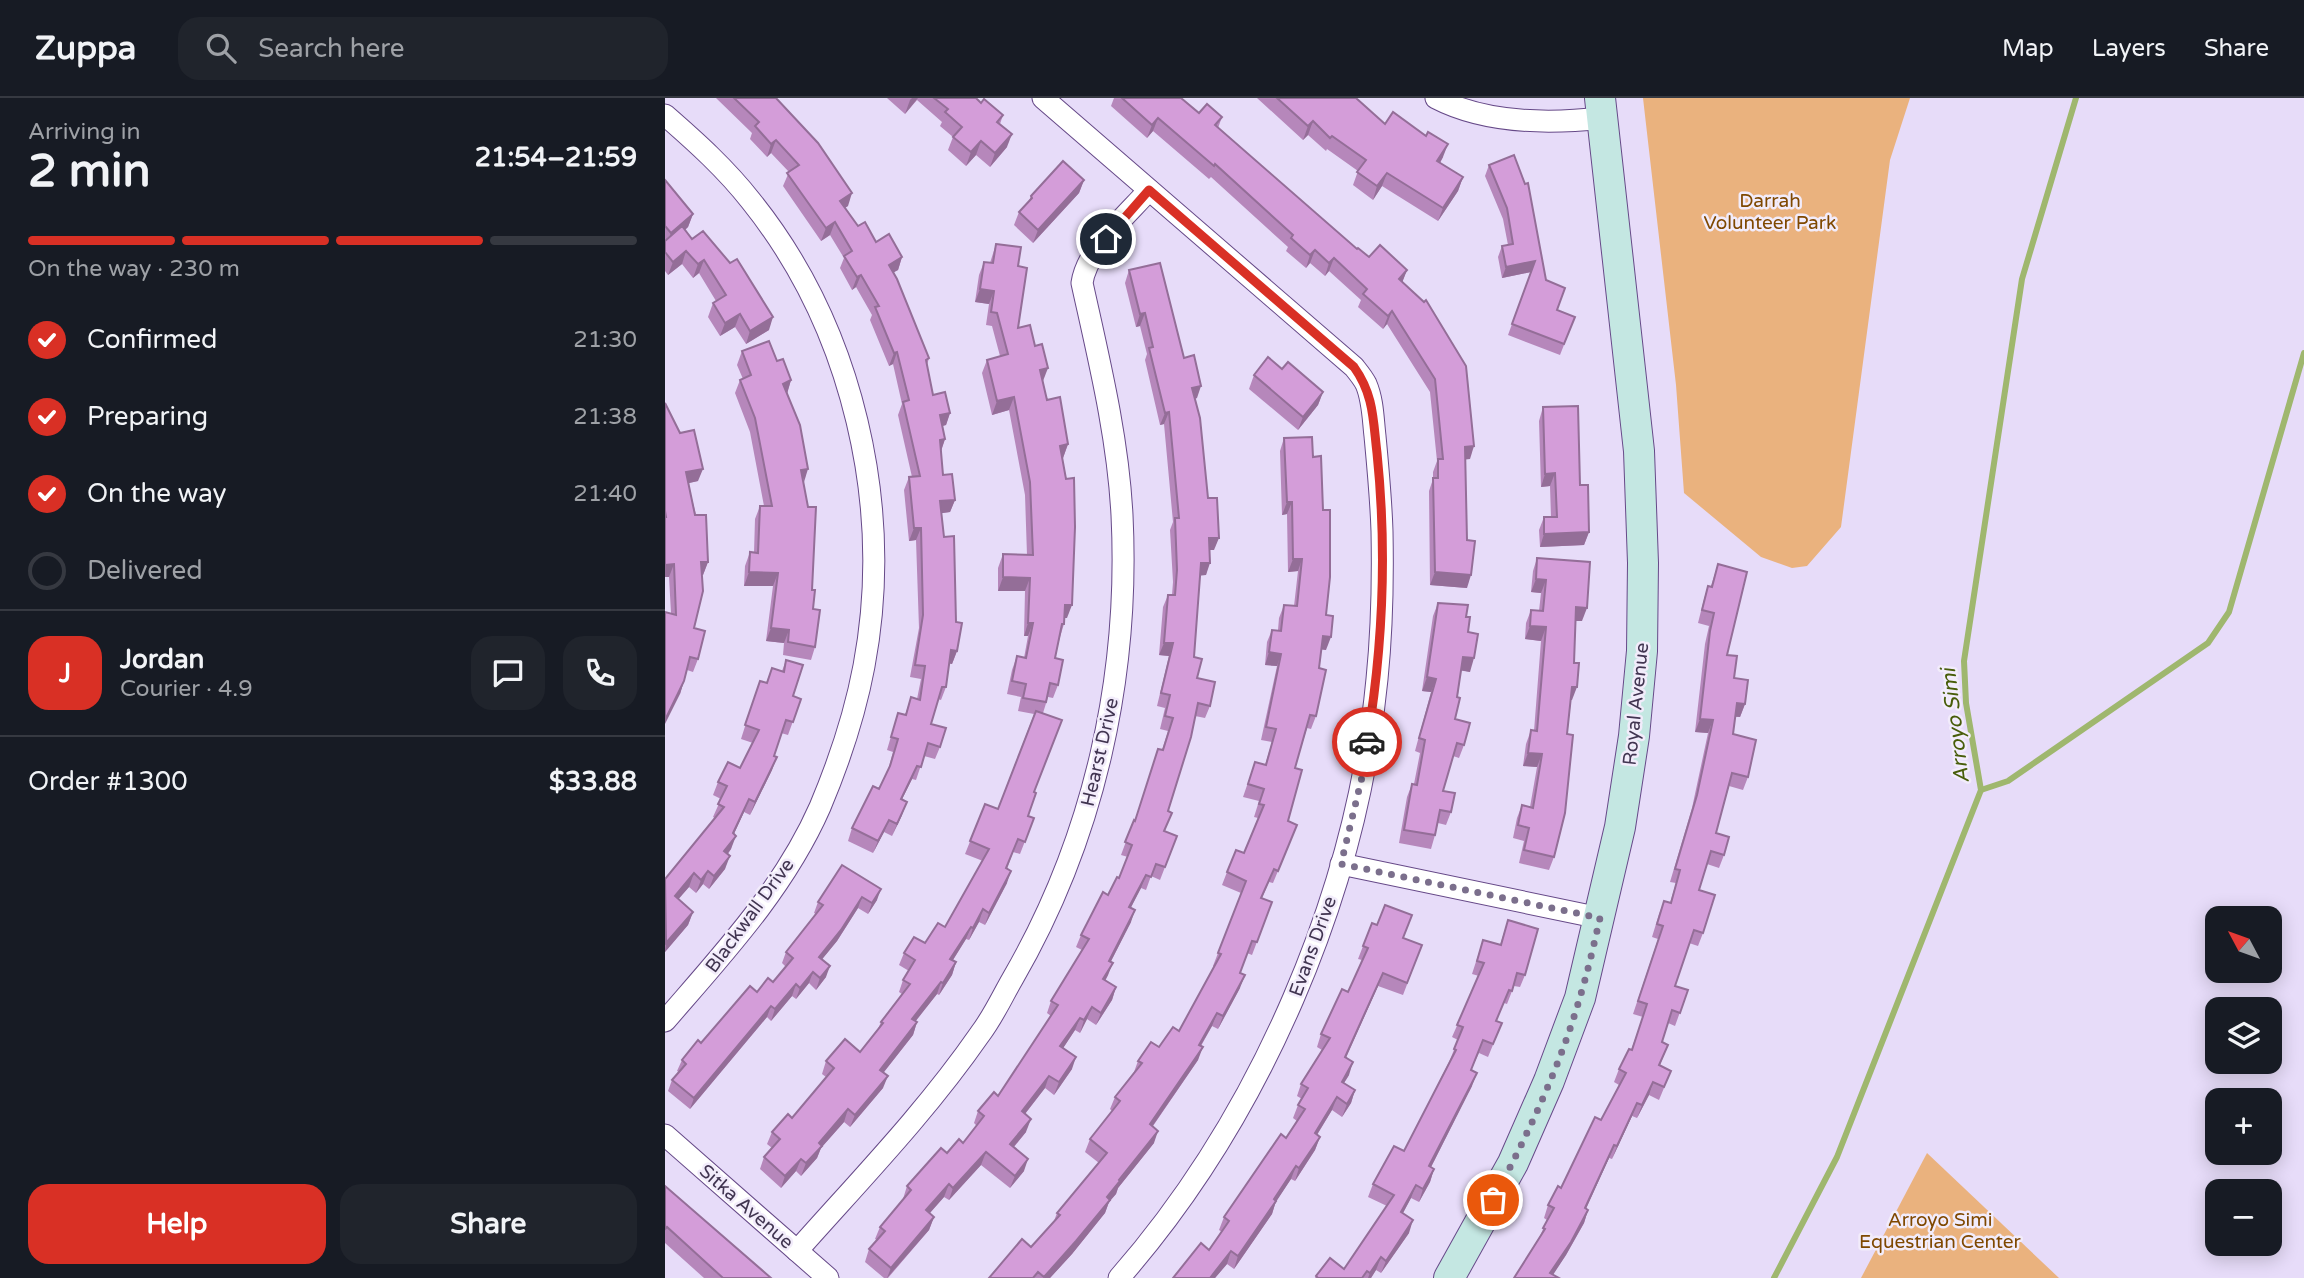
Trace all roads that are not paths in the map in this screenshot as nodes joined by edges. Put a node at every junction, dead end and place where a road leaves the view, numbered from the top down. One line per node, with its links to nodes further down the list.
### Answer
1 (1043, 98): 5 (street, Evans Drive)
2 (1436, 98): 3 (street)
3 (1601, 108): 7 (main road, Royal Avenue)
4 (665, 115): 8 (street, Blackwall Drive)
5 (1149, 190): 6 (street, Evans Drive); 10 (street, Hearst Drive)
6 (1341, 864): 7 (street); 12 (street, Evans Drive)
7 (1600, 918): 13 (main road, Royal Avenue)
8 (665, 1021)
9 (665, 1135): 10 (street, Sitka Avenue)
10 (797, 1251): 11 (street, Sitka Avenue)
11 (828, 1278)
12 (1118, 1278)
13 (1449, 1278)

